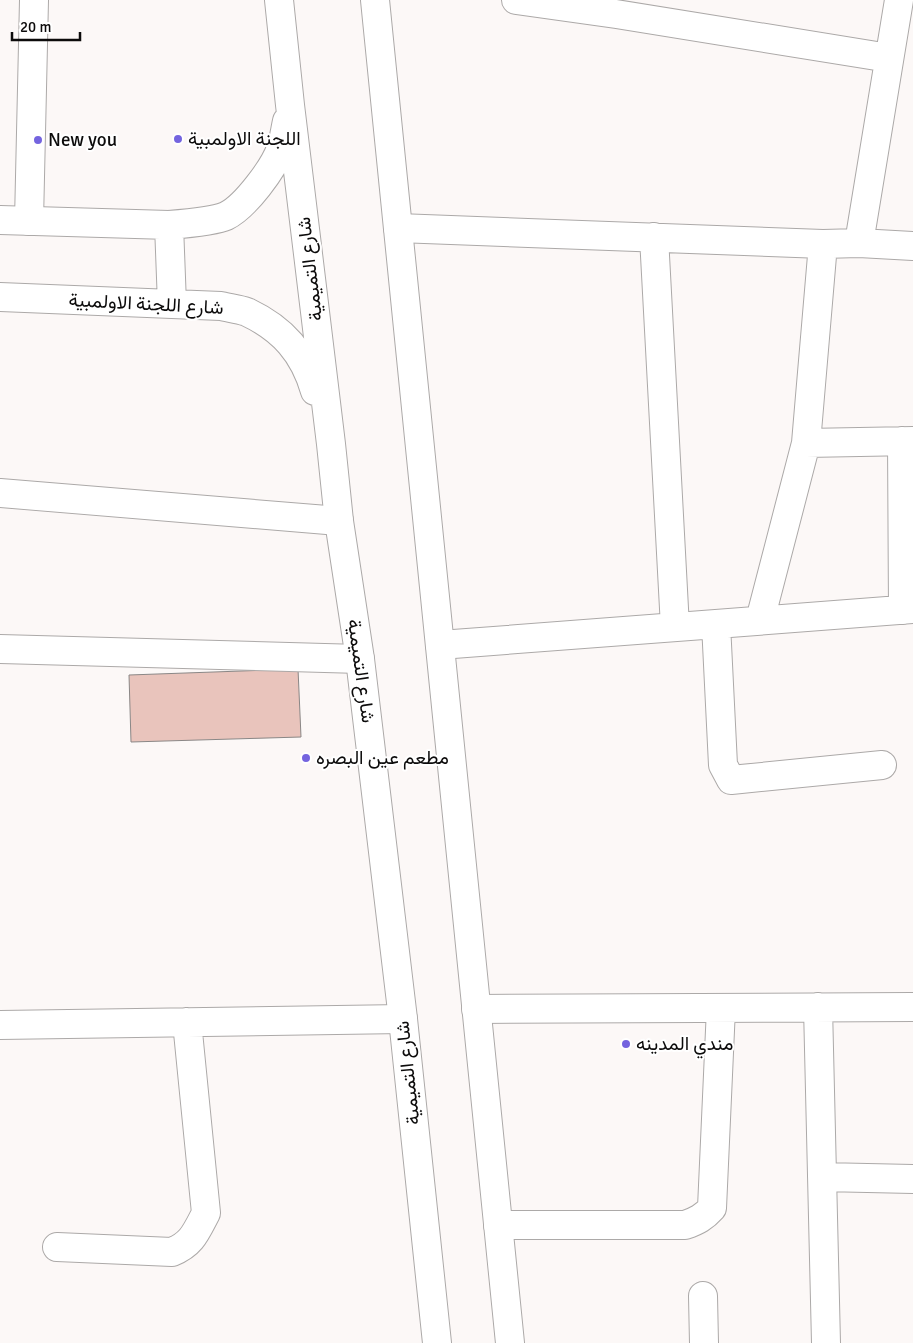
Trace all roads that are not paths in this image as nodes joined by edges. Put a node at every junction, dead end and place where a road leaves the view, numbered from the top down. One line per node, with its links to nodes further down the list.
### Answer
1 (34, 0): 10 (street)
2 (279, 0): 8 (street, شارع التميمية)
3 (375, 0): 12 (street)
4 (516, 0): 6 (street)
5 (899, 0): 7 (street)
6 (616, 7): 7 (street)
7 (890, 58): 15 (street)
8 (290, 105): 11 (street); 21 (street, شارع التميمية)
9 (0, 220): 10 (street)
10 (29, 221): 11 (street)
11 (168, 225): 18 (street)
12 (398, 228): 13 (street); 28 (street)
13 (654, 236): 14 (street); 27 (street)
14 (823, 244): 15 (street); 20 (street)
15 (859, 244): 16 (street)
16 (913, 246)
17 (0, 297): 18 (street, شارع اللجنة الاولمبية)
18 (172, 304): 21 (street, شارع اللجنة الاولمبية)
19 (908, 441): 20 (street); 24 (street)
20 (806, 442): 25 (street)
21 (331, 444): 23 (street, شارع التميمية)
22 (0, 493): 23 (street)
23 (339, 521): 30 (street, شارع التميمية)
24 (908, 609): 25 (street)
25 (760, 620): 26 (street)
26 (716, 624): 27 (street); 31 (street)
27 (675, 627): 28 (street)
28 (440, 645): 35 (street)
29 (0, 649): 30 (street)
30 (360, 658): 36 (street, شارع التميمية)
31 (882, 765)
32 (913, 1006): 33 (street)
33 (818, 1007): 34 (street); 39 (street)
34 (721, 1008): 35 (street); 41 (street)
35 (476, 1009): 41 (street)
36 (403, 1019): 37 (street); 44 (street, شارع التميمية)
37 (186, 1022): 38 (street); 42 (street)
38 (0, 1026)
39 (822, 1177): 40 (street); 47 (street)
40 (913, 1179)
41 (498, 1225): 45 (street)
42 (57, 1247)
43 (703, 1296): 46 (street)
44 (437, 1343)
45 (510, 1343)
46 (704, 1343)
47 (826, 1343)

